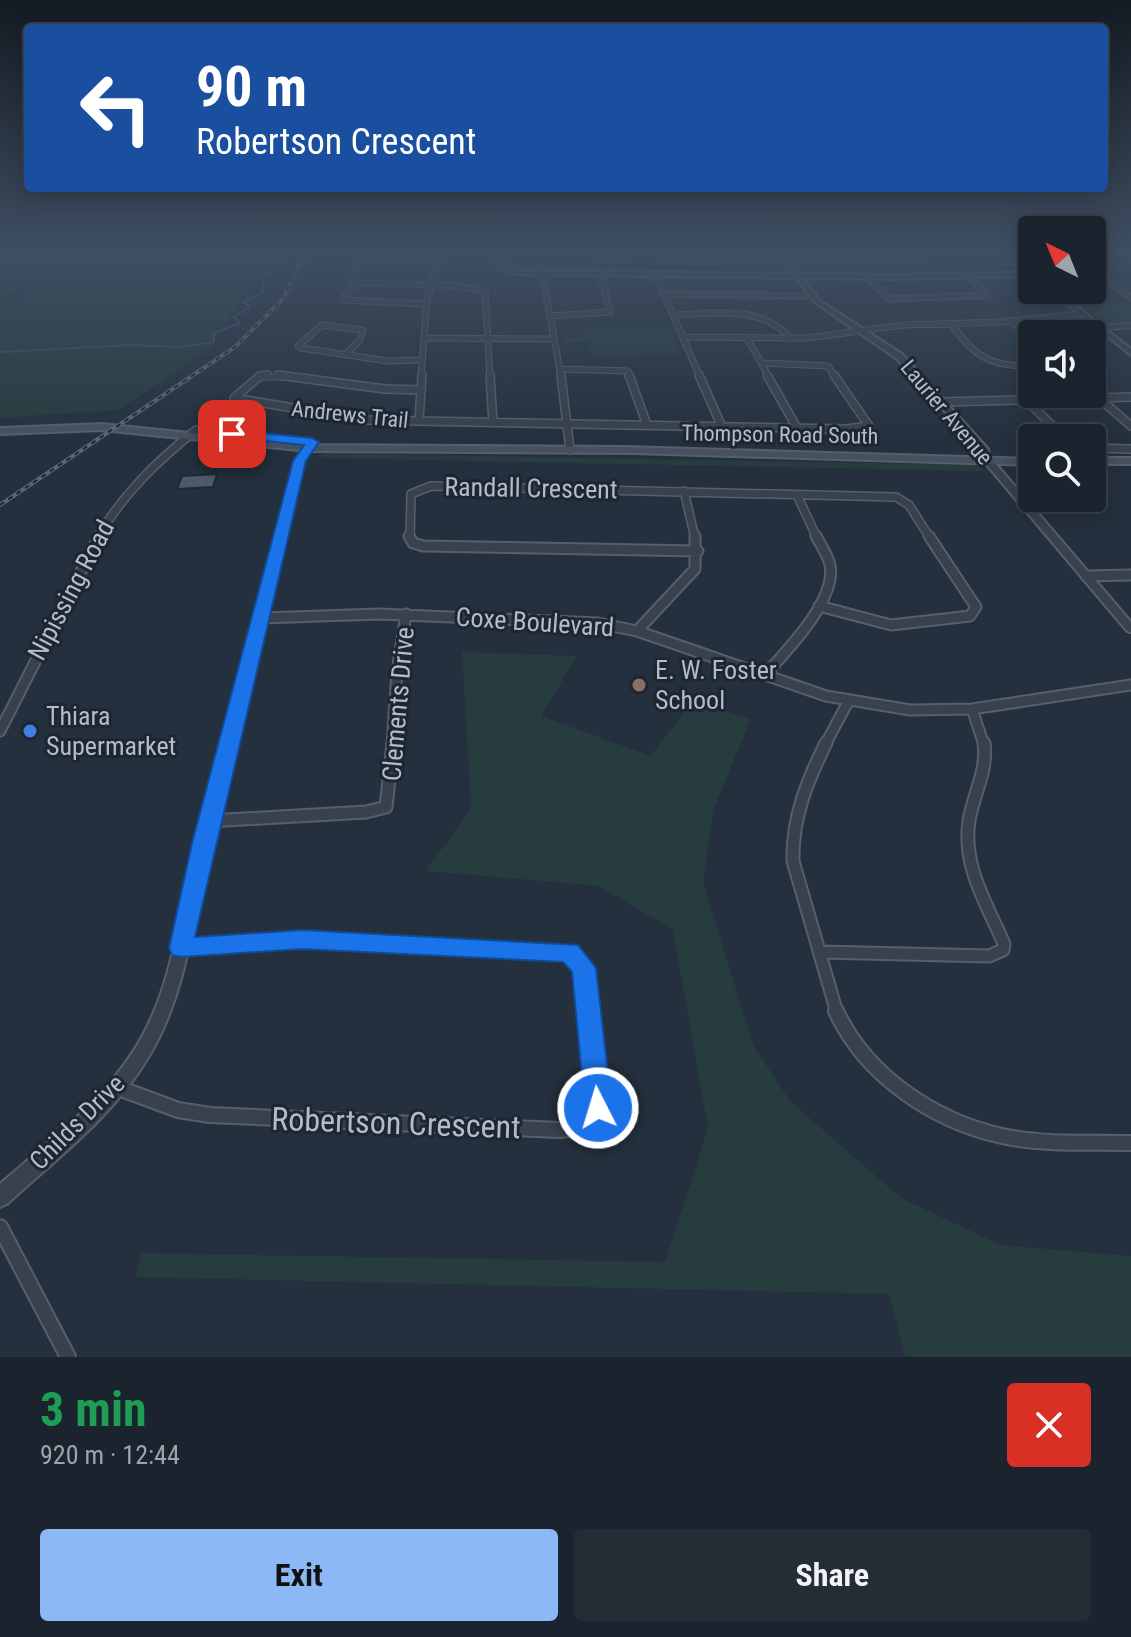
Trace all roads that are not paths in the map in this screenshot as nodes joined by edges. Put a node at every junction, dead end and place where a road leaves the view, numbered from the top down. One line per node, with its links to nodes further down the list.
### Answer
1 (426, 314): 18 (street)
2 (486, 314): 20 (street)
3 (575, 314): 8 (street)
4 (839, 314): 15 (street, Laurier Avenue)
5 (1078, 314): 10 (street)
6 (1081, 314): 9 (street)
7 (673, 315): 17 (street); 22 (street)
8 (550, 316): 21 (street)
9 (1089, 320)
10 (1009, 321): 11 (street); 12 (street)
11 (951, 323): 15 (street); 27 (street)
12 (1018, 326)
13 (1131, 326): 14 (street)
14 (1106, 327)
15 (863, 331): 22 (street); 33 (street, Laurier Avenue)
16 (1106, 333): 23 (street)
17 (683, 337): 19 (street); 42 (street)
18 (425, 338): 20 (street); 25 (street)
19 (747, 338): 22 (street); 26 (street)
20 (488, 339): 21 (street); 37 (street)
21 (554, 339): 28 (street)
22 (791, 339)
23 (1131, 353)
24 (346, 354): 24 (street); 25 (street)
25 (422, 360): 29 (street)
26 (761, 363): 44 (street); 44 (street, Andrews Trail)
27 (1018, 365)
28 (560, 369): 38 (street); 40 (street)
29 (421, 390): 36 (street); 36 (street, Andrews Trail)
30 (1131, 397): 31 (street)
31 (1106, 398)
32 (1018, 399): 33 (street)
33 (941, 402): 50 (street, Laurier Avenue)
34 (1106, 404): 41 (street)
35 (1034, 408): 39 (street)
36 (419, 421): 37 (street, Andrews Trail)
37 (493, 423): 38 (street, Andrews Trail)
38 (569, 424): 40 (street, Andrews Trail); 49 (street)
39 (1051, 424)
40 (647, 425): 42 (street, Andrews Trail)
41 (1131, 426)
42 (722, 427): 44 (street, Andrews Trail)
43 (0, 428): 45 (main road, Thompson Road South)
44 (797, 428)
45 (192, 433): 46 (main road, Thompson Road South); 68 (street, Nipissing Road)
46 (310, 445): 49 (main road, Thompson Road South); 61 (street, Childs Drive)
47 (1106, 448): 48 (street)
48 (1131, 449)
49 (570, 450): 50 (main road, Thompson Road South)
50 (986, 459): 51 (main road, Thompson Road South); 58 (street, Laurier Avenue)
51 (1018, 460)
52 (1106, 461): 53 (main road)
53 (1131, 461)
54 (684, 491): 55 (street, Randall Crescent); 56 (street); 56 (street, Randall Crescent)
55 (797, 495): 59 (street); 59 (street, Randall Crescent)
56 (698, 551): 63 (street)
57 (1131, 575): 58 (street)
58 (1086, 576): 62 (street, Laurier Avenue)
59 (819, 606): 64 (street)
60 (406, 614): 61 (street, Coxe Boulevard); 63 (street, Coxe Boulevard); 69 (street, Clements Drive)
61 (262, 618): 69 (street, Childs Drive)
62 (1131, 629)
63 (637, 631): 64 (street, Coxe Boulevard)
64 (766, 674): 66 (street, Coxe Boulevard)
65 (1131, 685): 67 (street, Coxe Boulevard)
66 (848, 702): 67 (street, Coxe Boulevard); 71 (street)
67 (972, 709): 71 (street)
68 (0, 731)
69 (209, 821): 70 (street, Childs Drive)
70 (181, 948): 72 (street, Childs Drive); 72 (street, Robertson Crescent)
71 (821, 952): 73 (street)
72 (116, 1087): 74 (street, Childs Drive)
73 (1131, 1143)
74 (0, 1197)
75 (0, 1227): 76 (street)
76 (68, 1357)

